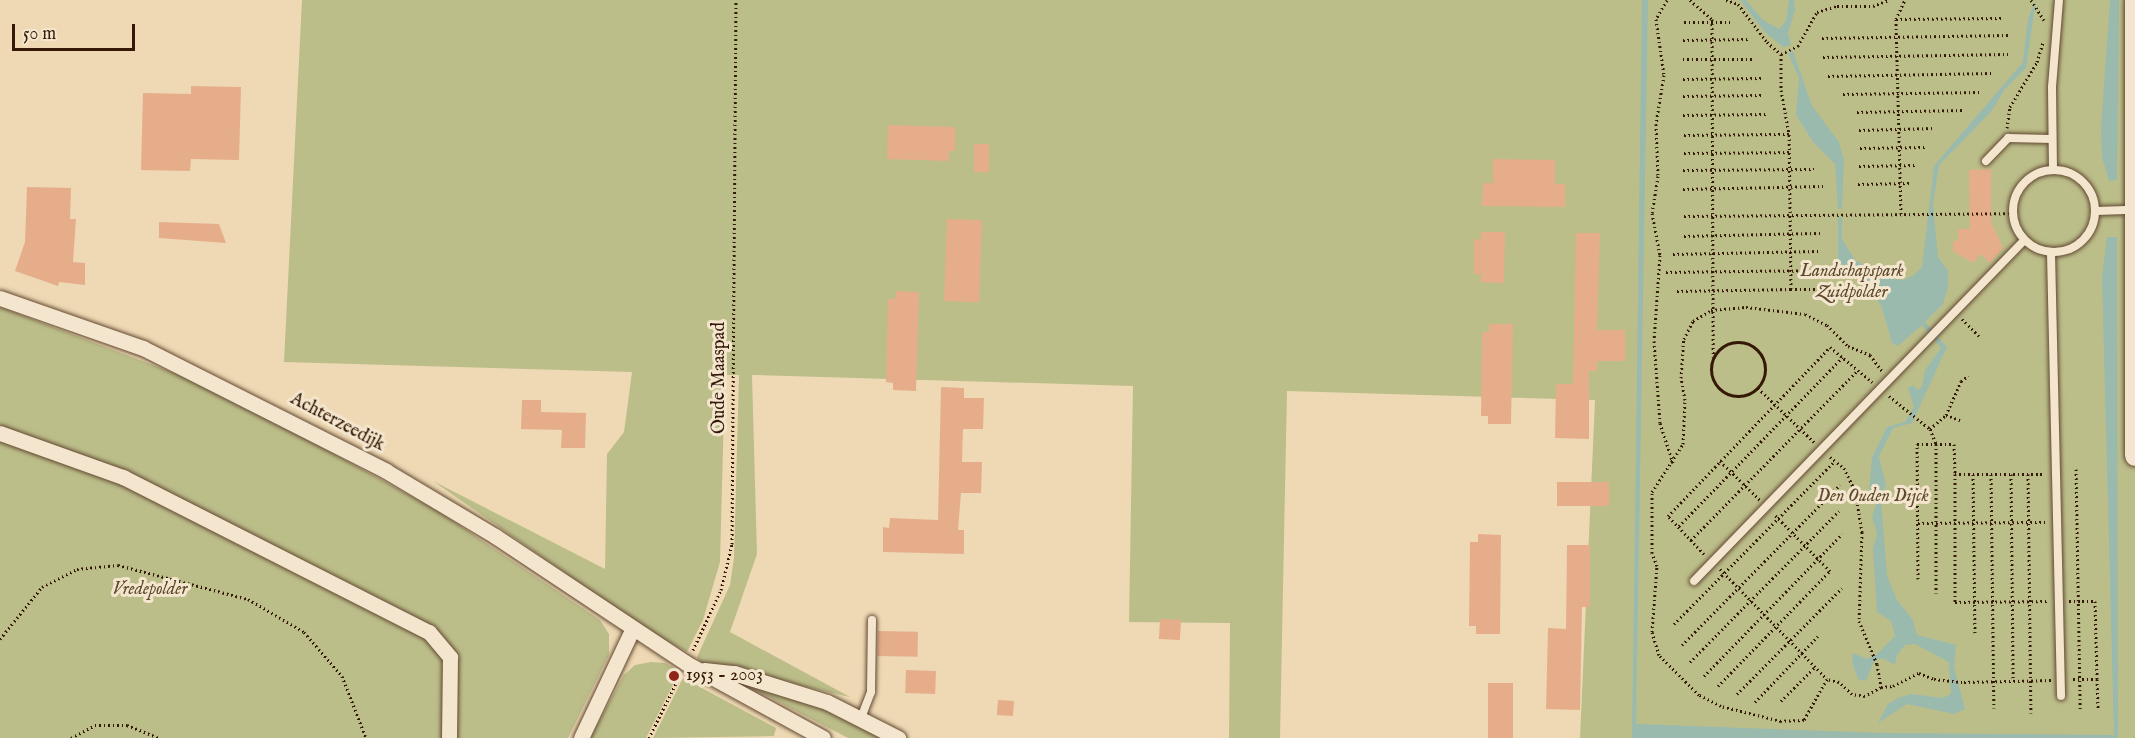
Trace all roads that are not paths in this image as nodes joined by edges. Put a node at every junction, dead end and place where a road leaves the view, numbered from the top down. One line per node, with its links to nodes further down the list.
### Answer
1 (2059, 0): 3 (lane)
2 (2135, 0): 6 (main road)
3 (2052, 139): 4 (lane); 5 (lane)
4 (1986, 161)
5 (2053, 170): 7 (lane); 8 (lane)
6 (2134, 210): 7 (lane); 12 (main road)
7 (2096, 211): 9 (lane)
8 (2025, 240): 9 (lane); 13 (lane)
9 (2051, 253): 17 (lane)
10 (0, 298): 15 (street, Achterzeedijk)
11 (0, 433): 20 (street)
12 (2135, 454)
13 (1694, 581)
14 (872, 620): 18 (lane)
15 (632, 630): 16 (street, Achterzeedijk); 21 (street)
16 (691, 666): 18 (street, Achterzeedijk); 19 (street, Achterzeedijk)
17 (2061, 696)
18 (861, 718): 22 (street, Achterzeedijk)
19 (814, 736)
20 (449, 738)
21 (581, 738)
22 (898, 738)

